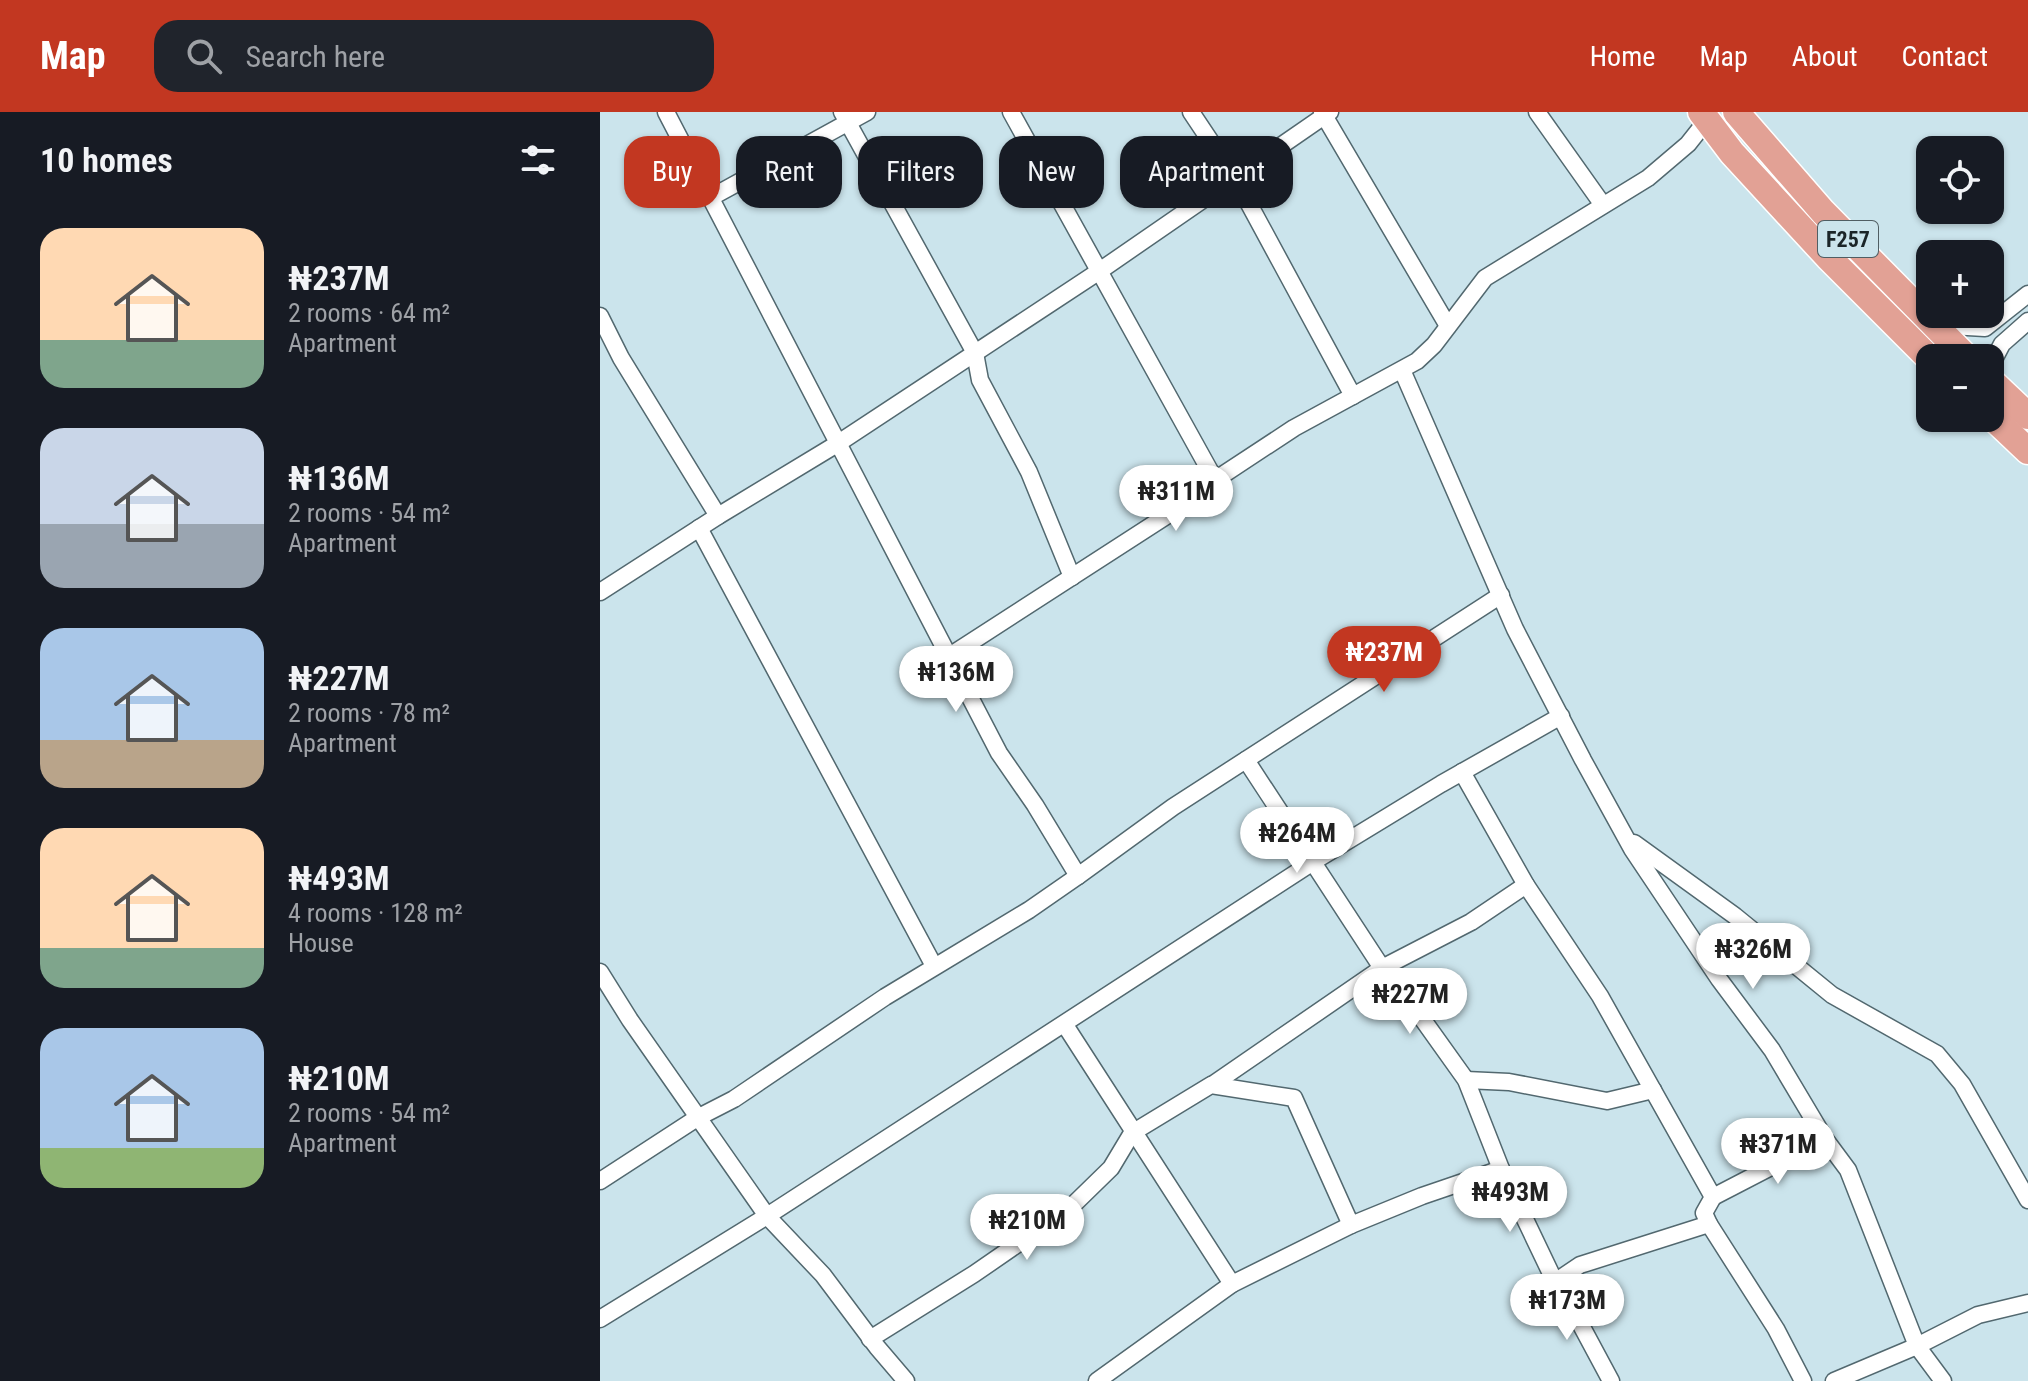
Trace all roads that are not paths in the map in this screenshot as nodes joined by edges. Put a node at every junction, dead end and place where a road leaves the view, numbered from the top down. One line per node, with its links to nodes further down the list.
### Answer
1 (666, 112): 10 (street)
2 (867, 112): 9 (street)
3 (1011, 112): 18 (street)
4 (1191, 112): 11 (street)
5 (1537, 112): 14 (street)
6 (1736, 112): 20 (main road, F257)
7 (1326, 113): 12 (street); 24 (street)
8 (1704, 116): 14 (street); 28 (main road, F257)
9 (845, 117): 13 (street); 29 (street)
10 (678, 136)
11 (1207, 136)
12 (1293, 137)
13 (720, 192)
14 (1603, 205): 24 (street)
15 (715, 208): 35 (street)
16 (1191, 208): 18 (street)
17 (1251, 208): 32 (street)
18 (1098, 272): 29 (street); 37 (street)
19 (2028, 294): 21 (street)
20 (1916, 308)
21 (2004, 313)
22 (600, 316): 38 (street)
23 (2028, 321): 27 (street)
24 (1448, 326): 30 (street)
25 (1936, 328): 26 (main road, F257)
26 (1953, 344)
27 (2002, 344)
28 (1916, 345)
29 (975, 353): 35 (street); 40 (street)
30 (1402, 370): 32 (street); 42 (street)
31 (2004, 393): 33 (main road)
32 (1353, 396): 37 (street)
33 (2028, 416)
34 (2004, 428): 36 (main road)
35 (837, 444): 38 (street); 43 (street)
36 (2028, 451)
37 (1215, 480): 40 (street)
38 (718, 516): 39 (street)
39 (699, 528): 41 (street); 51 (street)
40 (1072, 577): 43 (street)
41 (600, 592)
42 (1501, 595): 44 (street); 45 (street)
43 (948, 657): 49 (street)
44 (1561, 716): 46 (street); 47 (street)
45 (1246, 760): 48 (street); 49 (street)
46 (1462, 772): 48 (street); 50 (street)
47 (1624, 834): 60 (street); 64 (street)
48 (1313, 862): 52 (street); 54 (street)
49 (1078, 876): 51 (street)
50 (1526, 885): 52 (street); 57 (street)
51 (934, 966): 58 (street)
52 (1382, 968): 55 (street); 56 (street)
53 (600, 972): 58 (street)
54 (1065, 1025): 59 (street); 65 (street)
55 (1466, 1080): 57 (street); 61 (street)
56 (1212, 1085): 59 (street); 67 (street)
57 (1653, 1090): 63 (street)
58 (697, 1118): 62 (street); 65 (street)
59 (1132, 1133): 69 (street); 72 (street)
60 (1825, 1139): 63 (street); 73 (street)
61 (1501, 1169): 67 (street); 68 (street)
62 (600, 1181)
63 (1713, 1197): 66 (street)
64 (2028, 1200)
65 (767, 1216): 71 (street); 72 (street)
66 (1709, 1224): 68 (street); 77 (street)
67 (1351, 1225): 69 (street)
68 (1555, 1282): 76 (street)
69 (1232, 1284): 75 (street)
70 (2028, 1303): 73 (street)
71 (600, 1319)
72 (870, 1339): 74 (street)
73 (1917, 1346): 78 (street); 79 (street)
74 (906, 1381)
75 (1097, 1381)
76 (1611, 1381)
77 (1803, 1381)
78 (1834, 1381)
79 (1943, 1381)

